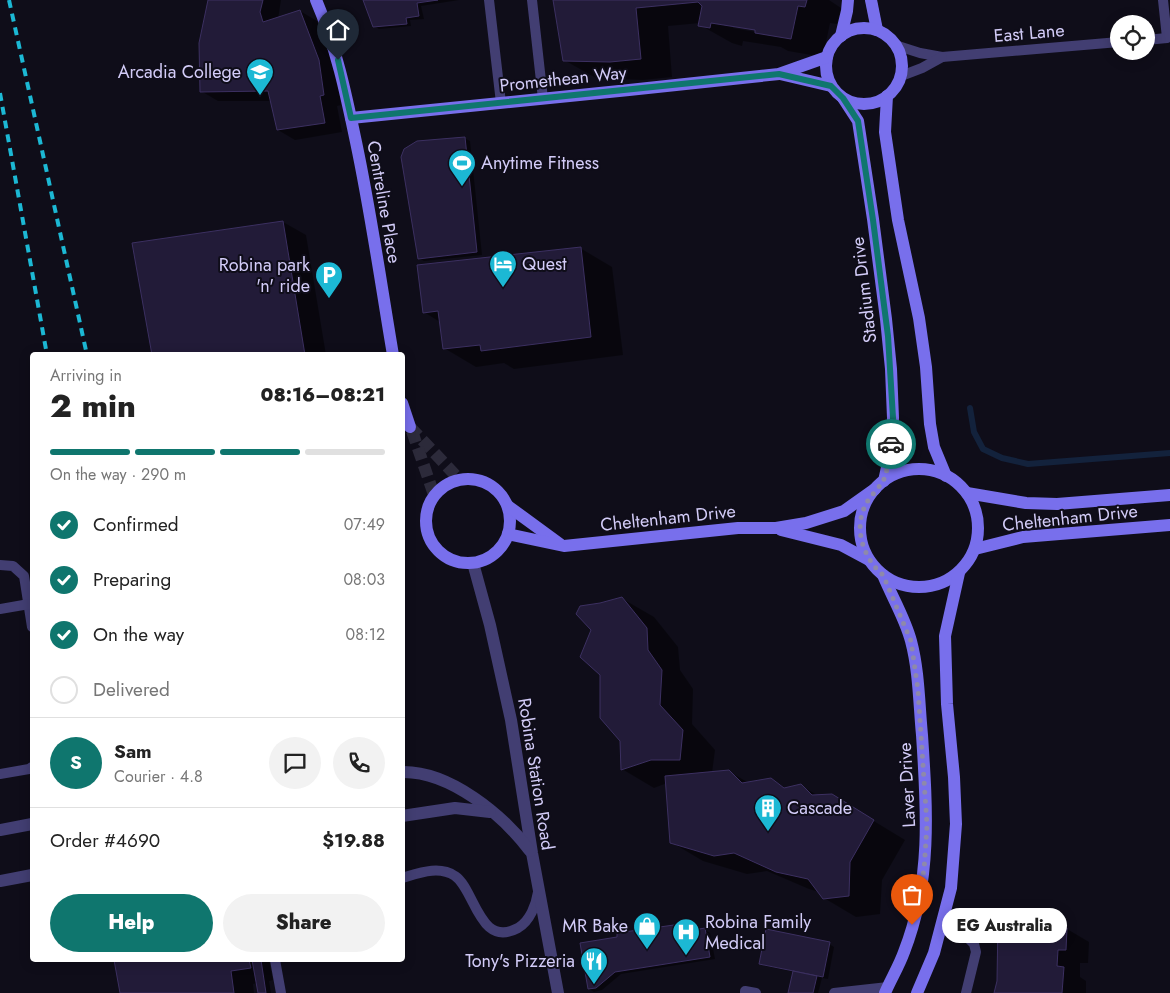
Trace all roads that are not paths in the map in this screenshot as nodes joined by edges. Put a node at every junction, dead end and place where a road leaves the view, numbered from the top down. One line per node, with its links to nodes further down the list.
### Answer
1 (316, 0): 21 (street, Centreline Place)
2 (489, 0): 20 (lane)
3 (532, 0): 18 (lane)
4 (848, 0): 8 (street)
5 (871, 0): 7 (street)
6 (1163, 0): 9 (lane)
7 (877, 30): 8 (street); 11 (street)
8 (841, 36): 12 (street)
9 (1155, 39)
10 (1110, 43): 13 (lane, East Lane)
11 (896, 45): 13 (lane); 15 (street)
12 (827, 57): 14 (street); 16 (street)
13 (942, 57): 15 (lane)
14 (779, 74): 16 (street); 18 (street, Promethean Way)
15 (900, 76): 17 (street)
16 (831, 86): 19 (street)
17 (887, 96): 19 (street); 25 (street)
18 (543, 98): 20 (street, Promethean Way)
19 (843, 98): 26 (street, Stadium Drive)
20 (501, 103): 21 (street, Promethean Way)
21 (351, 118): 22 (street, Centreline Place)
22 (392, 352)
23 (405, 412): 24 (street)
24 (410, 426)
25 (946, 476): 26 (street); 27 (street)
26 (879, 485): 31 (street, Cheltenham Drive); 35 (street)
27 (967, 493): 28 (street, Cheltenham Drive); 34 (street)
28 (1170, 495)
29 (508, 506): 32 (street); 33 (street); 36 (street)
30 (1170, 525): 34 (street, Cheltenham Drive)
31 (776, 528): 33 (street, Cheltenham Drive); 35 (street, Cheltenham Drive)
32 (508, 534): 33 (street, Cheltenham Drive); 36 (street)
33 (564, 546)
34 (975, 549): 38 (street)
35 (869, 560): 39 (street)
36 (473, 563): 50 (street, Robina Station Road)
37 (0, 565): 40 (lane)
38 (959, 573): 39 (street); 55 (street)
39 (883, 575): 57 (street, Laver Drive)
40 (29, 604): 41 (lane); 42 (lane)
41 (0, 609)
42 (30, 612)
43 (30, 769): 45 (lane)
44 (405, 772): 46 (street)
45 (0, 774)
46 (492, 812): 47 (street); 50 (street)
47 (405, 816)
48 (30, 824): 49 (street)
49 (0, 830)
50 (532, 854): 54 (street, Robina Station Road)
51 (30, 876): 53 (street)
52 (405, 877): 54 (lane)
53 (0, 881)
54 (538, 886): 59 (street, Robina Station Road)
55 (945, 915): 63 (street); 64 (lane)
56 (276, 962): 58 (lane)
57 (886, 990): 62 (lane)
58 (281, 993)
59 (558, 993)
60 (745, 993): 61 (lane)
61 (756, 993)
62 (834, 993)
63 (917, 993)
64 (966, 993)

